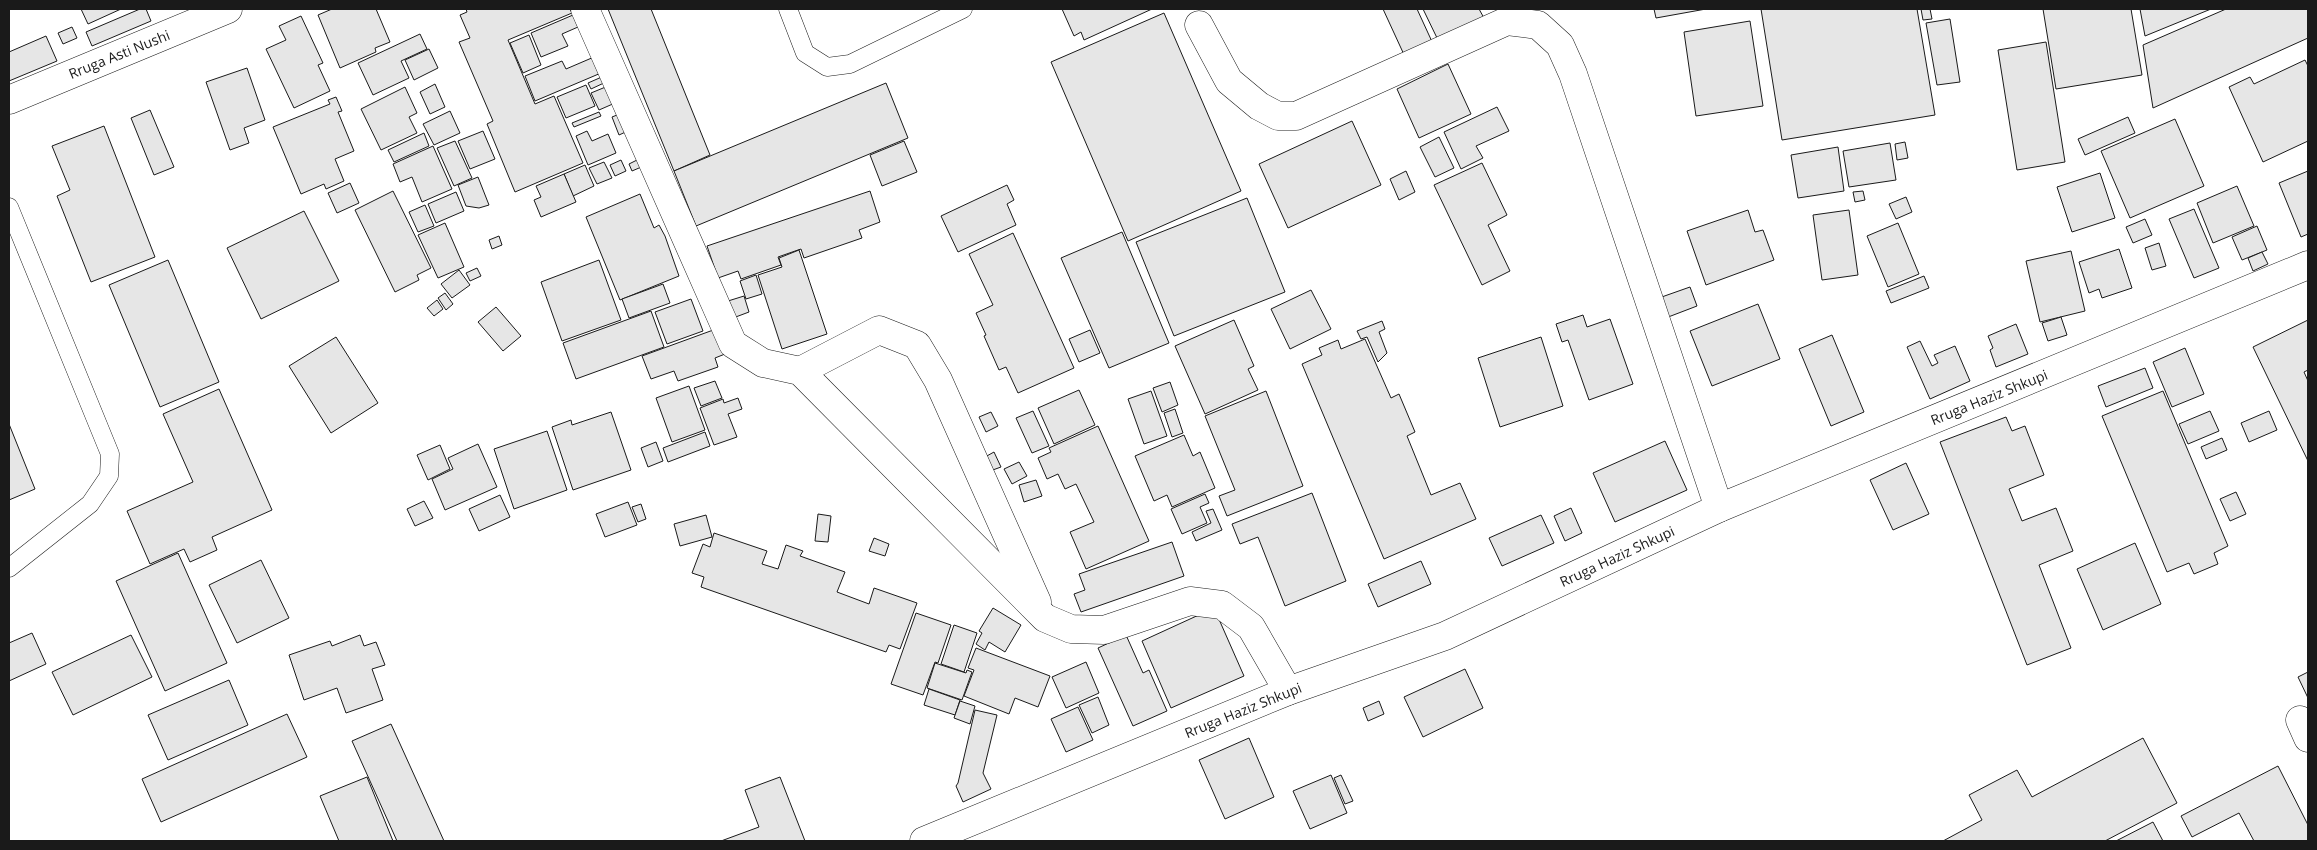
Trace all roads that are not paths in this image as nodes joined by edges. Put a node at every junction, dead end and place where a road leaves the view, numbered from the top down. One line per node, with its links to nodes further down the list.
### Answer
1 (228, 9): 6 (street, Rruga Asti Nushi)
2 (585, 9): 9 (street)
3 (788, 9): 4 (lane)
4 (963, 9)
5 (1199, 26): 10 (street)
6 (9, 100)
7 (9, 207): 11 (lane)
8 (2308, 265): 10 (street, Rruga Haziz Shkupi)
9 (800, 371): 12 (street); 12 (street)
10 (1718, 508): 13 (street, Rruga Haziz Shkupi)
11 (9, 568)
12 (1045, 618): 13 (street)
13 (1288, 691): 14 (street, Rruga Haziz Shkupi)
14 (924, 841)

